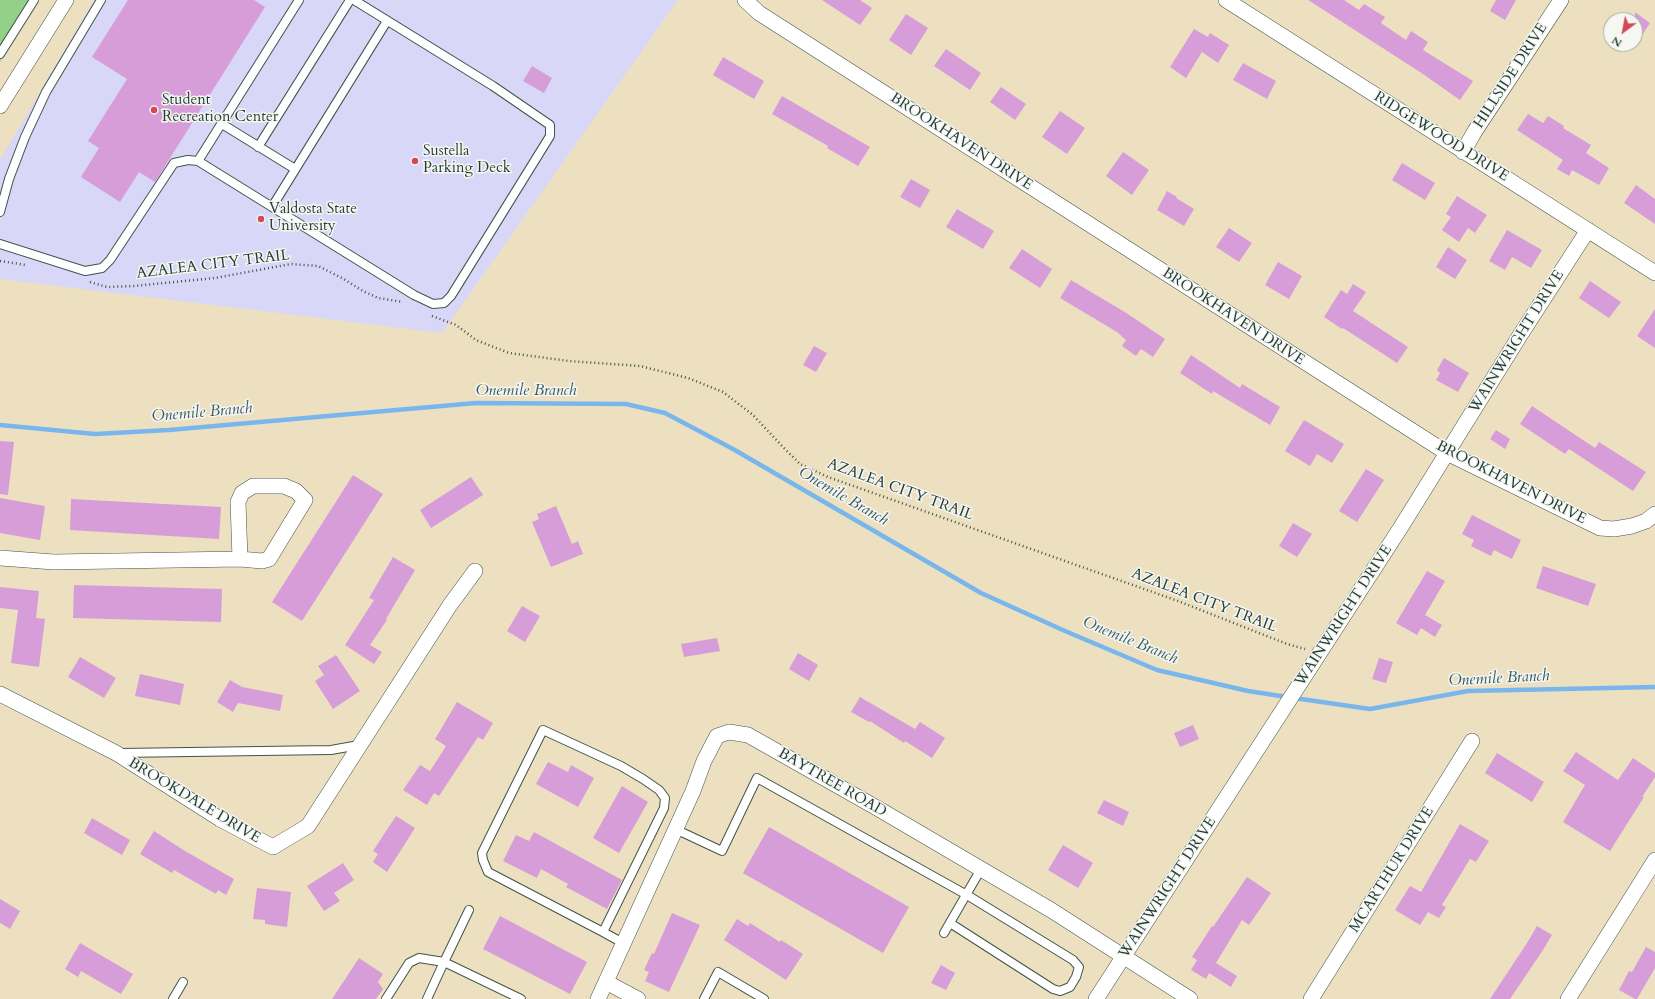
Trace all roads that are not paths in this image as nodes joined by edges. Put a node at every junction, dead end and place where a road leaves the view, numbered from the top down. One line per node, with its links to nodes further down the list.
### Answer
1 (34, 0): 11 (lane)
2 (66, 0): 12 (street)
3 (101, 0): 19 (lane)
4 (299, 0): 13 (lane)
5 (350, 0): 14 (lane)
6 (354, 0): 10 (lane)
7 (745, 0): 23 (street, BROOKHAVEN DRIVE)
8 (1226, 0): 15 (street, RIDGEWOOD DRIVE)
9 (1561, 0): 15 (street, HILLSIDE DRIVE)
10 (387, 20): 17 (lane); 18 (lane)
11 (0, 54)
12 (0, 106)
13 (222, 124): 14 (lane); 16 (lane)
14 (258, 147): 17 (lane)
15 (1464, 152): 20 (street, RIDGEWOOD DRIVE)
16 (198, 161): 18 (lane); 21 (lane)
17 (295, 169): 18 (lane)
18 (272, 207)
19 (0, 212)
20 (1588, 230): 22 (street, RIDGEWOOD DRIVE); 23 (street, WAINWRIGHT DRIVE)
21 (0, 244)
22 (1655, 273)
23 (1446, 453): 24 (street, BROOKHAVEN DRIVE); 41 (street, WAINWRIGHT DRIVE)
24 (1655, 514)
25 (0, 558): 26 (street)
26 (240, 559): 26 (street)
27 (475, 571): 30 (street, BROOKDALE DRIVE)
28 (0, 694): 31 (street, BROOKDALE DRIVE)
29 (1472, 740): 55 (street, MCARTHUR DRIVE)
30 (360, 745): 31 (lane); 31 (street, BROOKDALE DRIVE)
31 (116, 753)
32 (675, 829): 34 (street, BAYTREE ROAD); 35 (lane); 40 (street, BAYTREE ROAD)
33 (1655, 860): 56 (street)
34 (981, 869): 35 (lane); 41 (street, BAYTREE ROAD)
35 (966, 895): 37 (lane); 37 (lane)
36 (469, 910): 42 (lane)
37 (950, 923): 39 (lane)
38 (603, 932): 38 (lane); 40 (lane)
39 (944, 933)
40 (623, 943): 44 (street, BAYTREE ROAD)
41 (1123, 956): 53 (street, WAINWRIGHT DRIVE); 54 (street, BAYTREE ROAD)
42 (444, 962): 46 (lane); 47 (lane); 48 (lane)
43 (183, 982): 45 (lane)
44 (606, 982): 49 (street, BAYTREE ROAD); 50 (street)
45 (173, 999)
46 (386, 999)
47 (427, 999)
48 (521, 999)
49 (598, 999)
50 (638, 999)
51 (704, 999): 52 (lane)
52 (764, 999)
53 (1096, 999)
54 (1190, 999)
55 (1311, 999)
56 (1568, 999)

